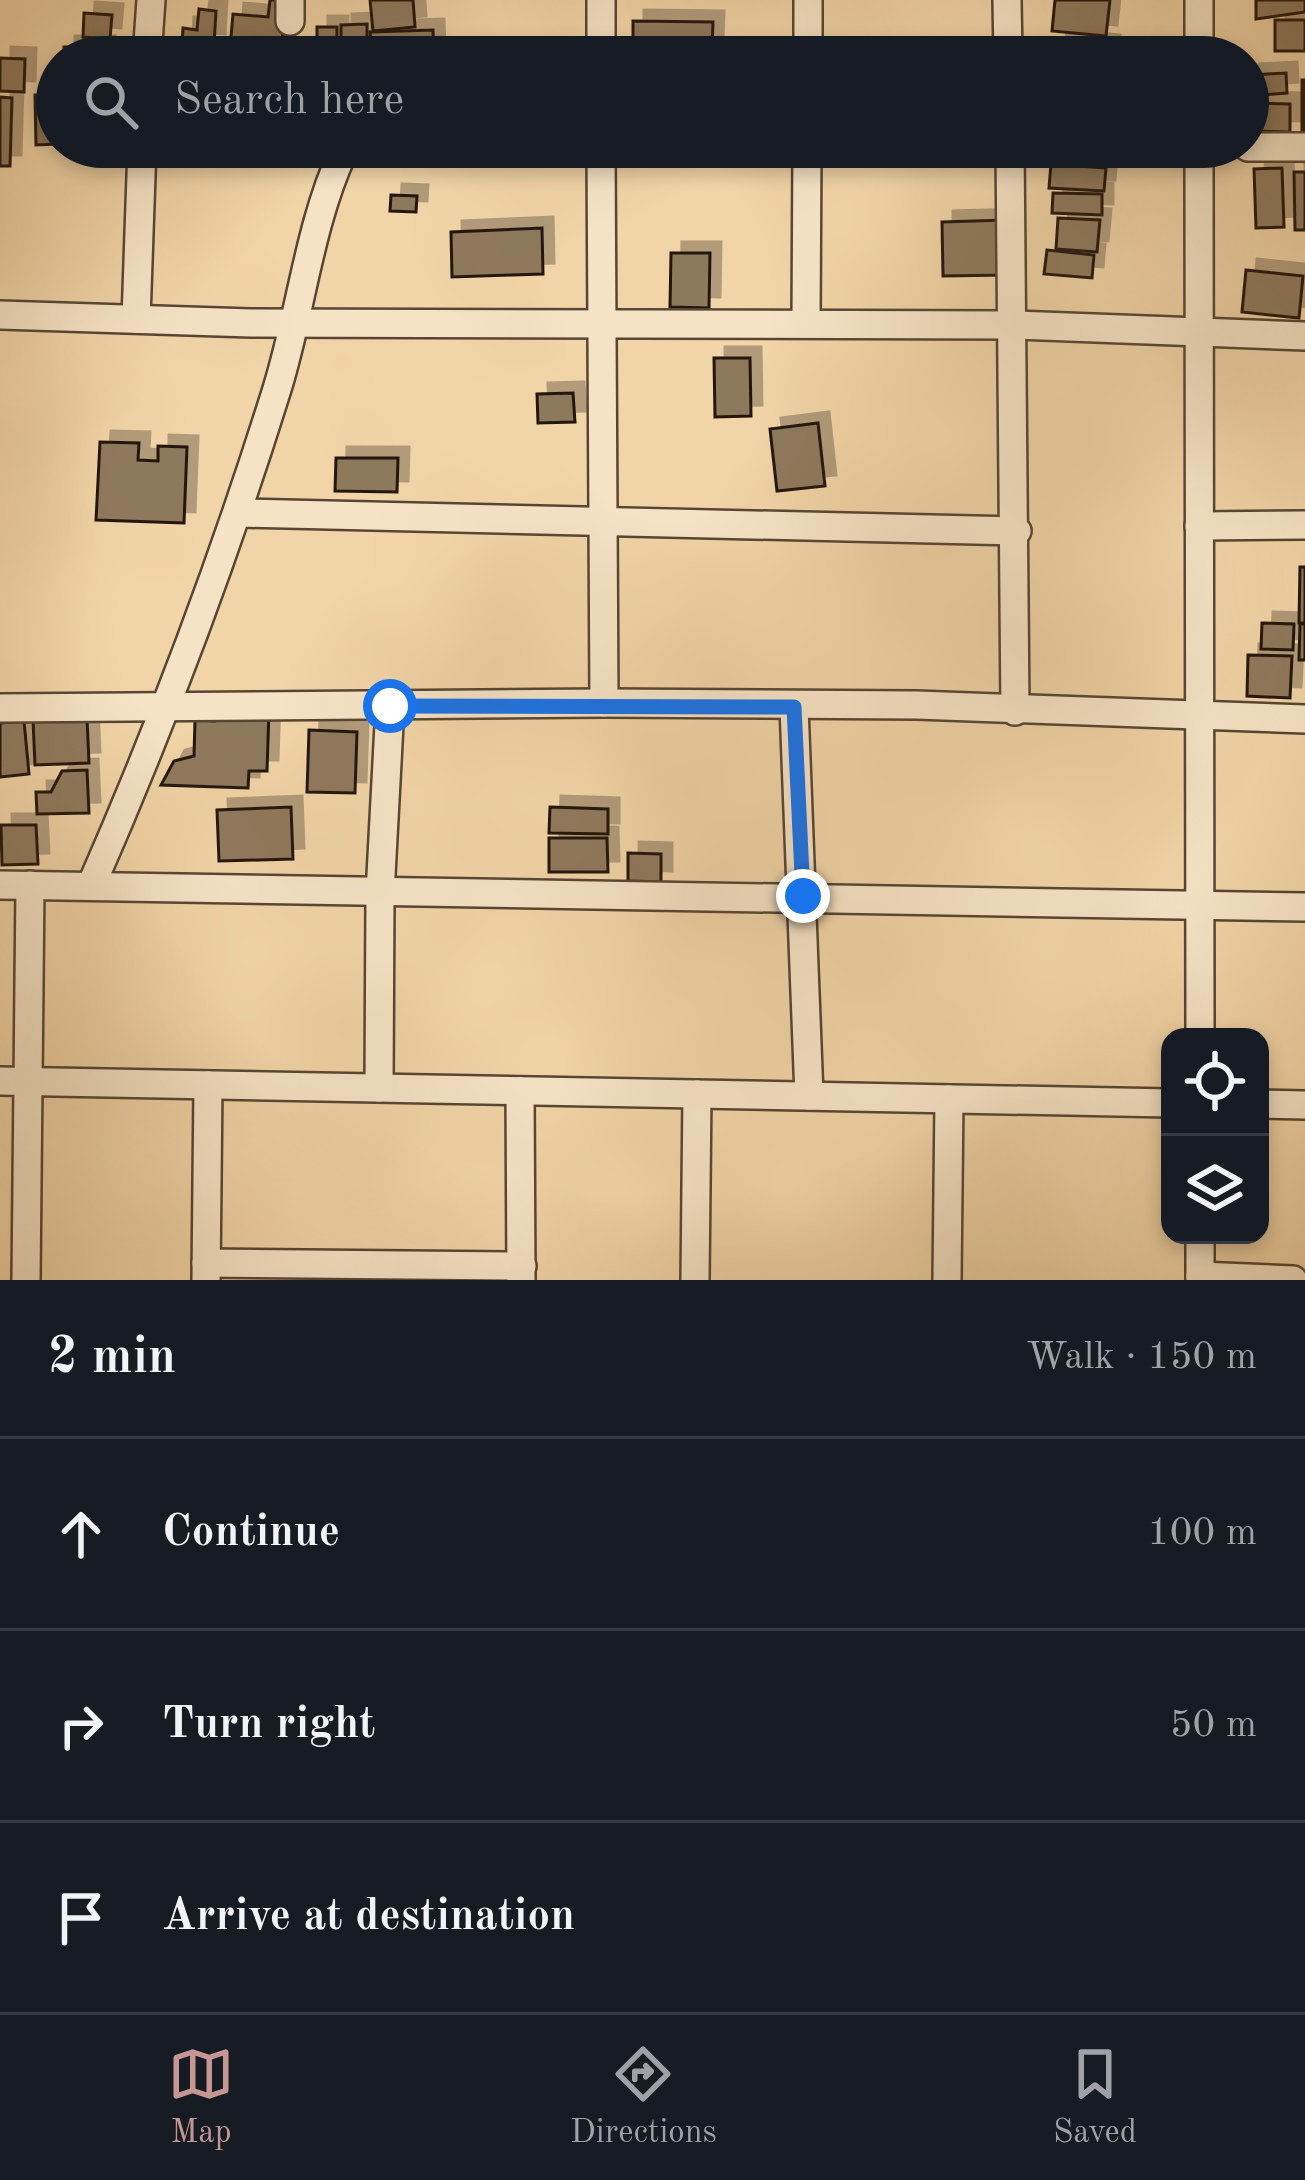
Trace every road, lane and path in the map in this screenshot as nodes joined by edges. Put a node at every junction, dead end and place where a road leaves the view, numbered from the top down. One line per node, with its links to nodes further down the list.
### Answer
1 (151, 0): 6 (street)
2 (601, 0): 7 (street)
3 (808, 0): 8 (street)
4 (1007, 0): 9 (street)
5 (1199, 0): 10 (street)
6 (148, 36)
7 (601, 36)
8 (808, 36)
9 (1008, 36)
10 (1199, 36)
11 (1269, 147): 12 (street)
12 (1305, 147)
13 (141, 168): 20 (street)
14 (336, 168): 23 (street)
15 (601, 168): 21 (street)
16 (807, 168): 22 (street)
17 (1010, 168): 24 (street)
18 (1199, 168): 25 (street)
19 (0, 315): 20 (street)
20 (136, 319): 23 (street)
21 (598, 321): 22 (street); 23 (street); 28 (street)
22 (806, 322): 24 (street)
23 (298, 323): 27 (street)
24 (1014, 325): 25 (street); 31 (street)
25 (1199, 334): 26 (street); 30 (street)
26 (1305, 336)
27 (239, 513): 28 (street); 33 (street)
28 (602, 519): 31 (street); 32 (street)
29 (1305, 525): 30 (street)
30 (1199, 526): 38 (street)
31 (1017, 530): 37 (street)
32 (604, 703): 34 (street); 35 (street)
33 (171, 705): 34 (street); 36 (street); 42 (street)
34 (390, 706): 43 (street)
35 (794, 707): 37 (street); 44 (street)
36 (0, 708)
37 (1015, 711): 38 (street)
38 (1199, 716): 39 (street); 45 (street)
39 (1305, 719)
40 (0, 885): 41 (street)
41 (30, 885): 42 (street); 48 (street)
42 (92, 886): 43 (street)
43 (380, 894): 44 (street); 50 (street)
44 (803, 896): 45 (street); 53 (street)
45 (1200, 904): 46 (street); 47 (street)
46 (1305, 907)
47 (1200, 1028)
48 (14, 1082): 49 (street); 62 (street)
49 (208, 1085): 50 (street); 59 (street)
50 (379, 1088): 51 (street)
51 (520, 1090): 52 (street); 60 (street)
52 (698, 1094): 53 (street); 63 (street)
53 (809, 1096): 54 (street)
54 (949, 1099): 55 (street); 64 (street)
55 (1161, 1102)
56 (1269, 1104): 57 (street)
57 (1305, 1105)
58 (1200, 1244): 61 (street)
59 (206, 1272): 60 (street)
60 (521, 1273)
61 (1200, 1278): 65 (street)
62 (26, 1280)
63 (695, 1280)
64 (946, 1280)
65 (1293, 1280)

